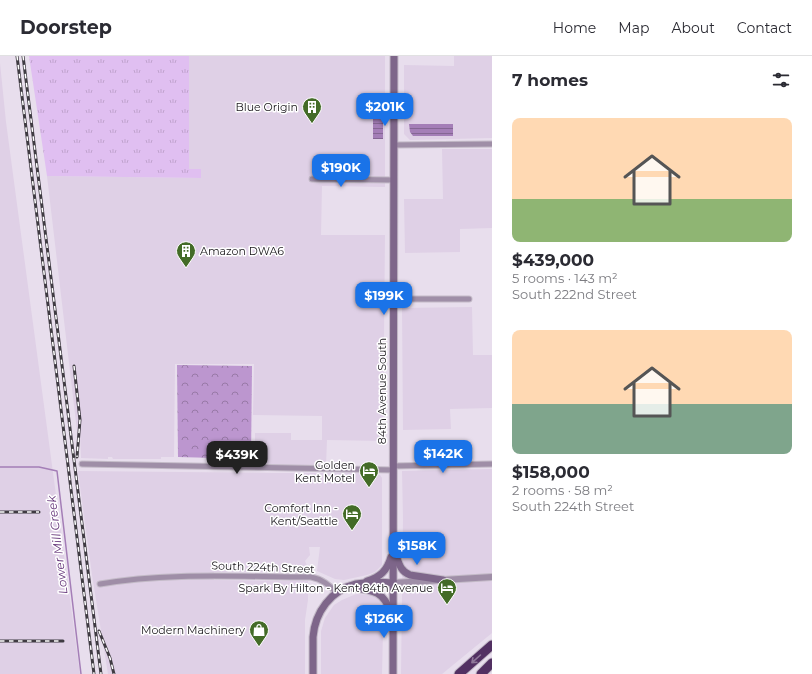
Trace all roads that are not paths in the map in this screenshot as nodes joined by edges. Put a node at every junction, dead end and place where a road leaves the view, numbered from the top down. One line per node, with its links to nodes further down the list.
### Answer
1 (394, 56): 3 (main road, 84th Avenue South)
2 (492, 144): 3 (street)
3 (394, 146): 5 (main road, 84th Avenue South)
4 (312, 179): 5 (street)
5 (394, 180): 6 (main road, 84th Avenue South)
6 (394, 299): 7 (street); 10 (main road, 84th Avenue South)
7 (469, 299)
8 (82, 464): 10 (street)
9 (492, 464): 10 (street)
10 (393, 468): 11 (main road, 84th Avenue South)
11 (393, 550): 13 (main road); 14 (main road, 84th Avenue South); 16 (main road)
12 (492, 576): 13 (street)
13 (443, 580): 14 (street)
14 (393, 583): 16 (main road); 19 (main road, 84th Avenue South)
15 (100, 584): 18 (street, South 224th Street)
16 (358, 584): 17 (main road)
17 (347, 587): 18 (main road); 19 (main road)
18 (337, 593): 22 (main road)
19 (393, 624): 23 (main road, 84th Avenue South)
20 (492, 645): 24 (highway, one-way to 24)
21 (492, 663): 25 (highway)
22 (313, 674)
23 (393, 674)
24 (459, 674)
25 (481, 674)

